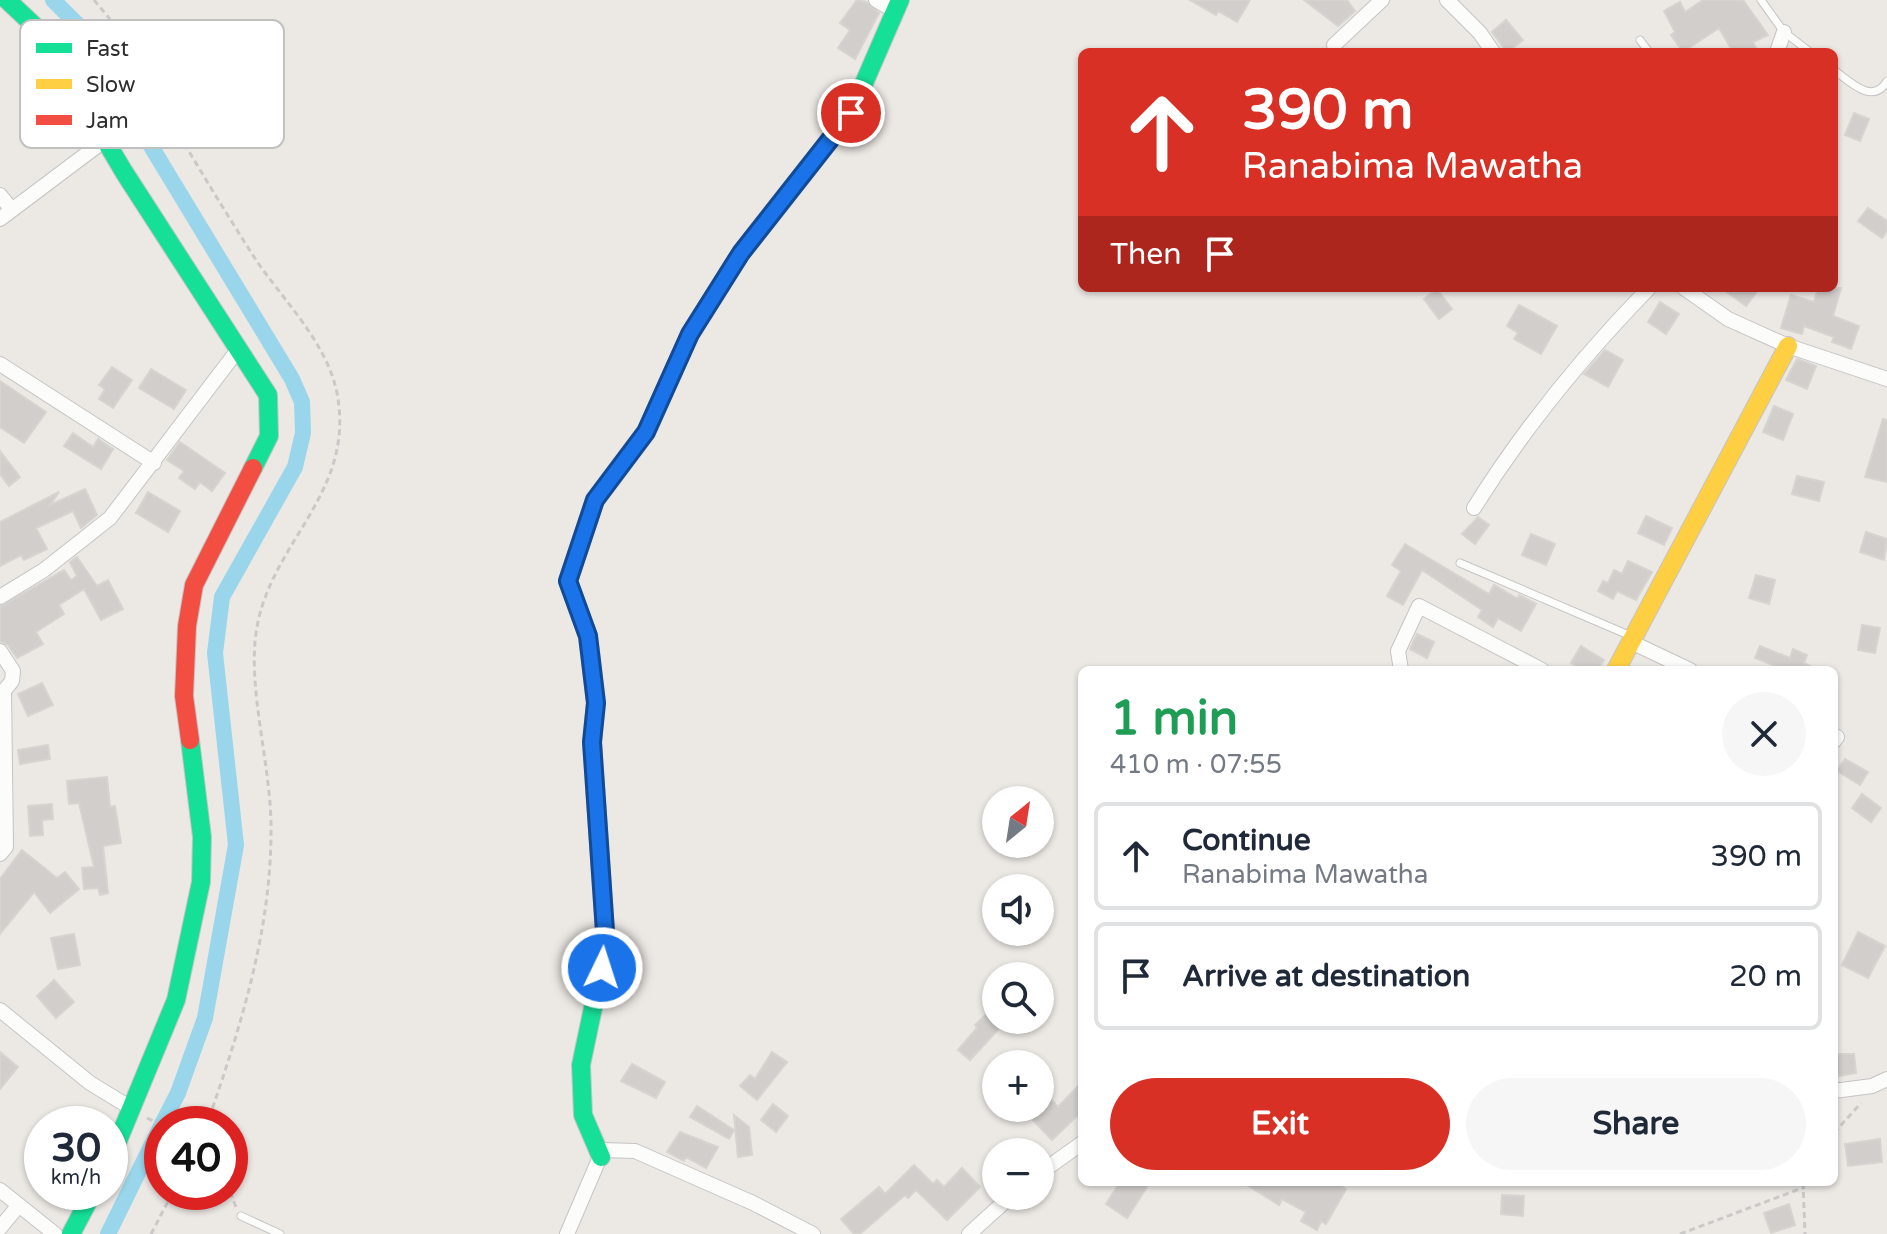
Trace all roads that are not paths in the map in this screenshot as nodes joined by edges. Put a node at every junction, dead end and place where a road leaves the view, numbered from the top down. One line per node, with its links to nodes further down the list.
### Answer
1 (7, 0): 7 (street)
2 (876, 0): 6 (street)
3 (1382, 0): 10 (street)
4 (1447, 0): 11 (street)
5 (1761, 0): 8 (lane)
6 (898, 3): 44 (street)
7 (28, 20)
8 (1784, 32): 13 (street); 14 (lane)
9 (1640, 40): 12 (lane)
10 (1334, 45)
11 (1490, 48)
12 (1646, 48)
13 (1778, 48)
14 (1805, 48)
15 (1838, 73): 16 (lane)
16 (1887, 81)
17 (94, 148): 20 (street)
18 (110, 148): 24 (street)
19 (0, 195): 20 (street)
20 (6, 214)
21 (1645, 292): 28 (street)
22 (1690, 292): 23 (street)
23 (1788, 346): 26 (street); 31 (street)
24 (237, 351): 27 (street); 41 (street)
25 (0, 364): 27 (street)
26 (1887, 379)
27 (154, 463): 30 (street)
28 (1474, 508)
29 (1460, 563): 31 (lane)
30 (0, 597)
31 (1632, 640): 35 (street); 36 (street)
32 (0, 651): 37 (street)
33 (1400, 666): 34 (street)
34 (1534, 666)
35 (1618, 666)
36 (1682, 666)
37 (0, 854)
38 (0, 1010): 41 (street)
39 (1887, 1079): 40 (street)
40 (1838, 1090)
41 (139, 1113): 42 (street)
42 (128, 1131)
43 (1078, 1146): 45 (street)
44 (601, 1157): 55 (street); 56 (street)
45 (1054, 1163)
46 (0, 1190): 47 (street)
47 (19, 1205): 51 (street); 52 (street)
48 (84, 1210): 53 (street)
49 (996, 1210): 57 (street)
50 (241, 1216): 54 (lane)
51 (0, 1228)
52 (55, 1234)
53 (71, 1234)
54 (280, 1234)
55 (567, 1234)
56 (813, 1234)
57 (969, 1234)

